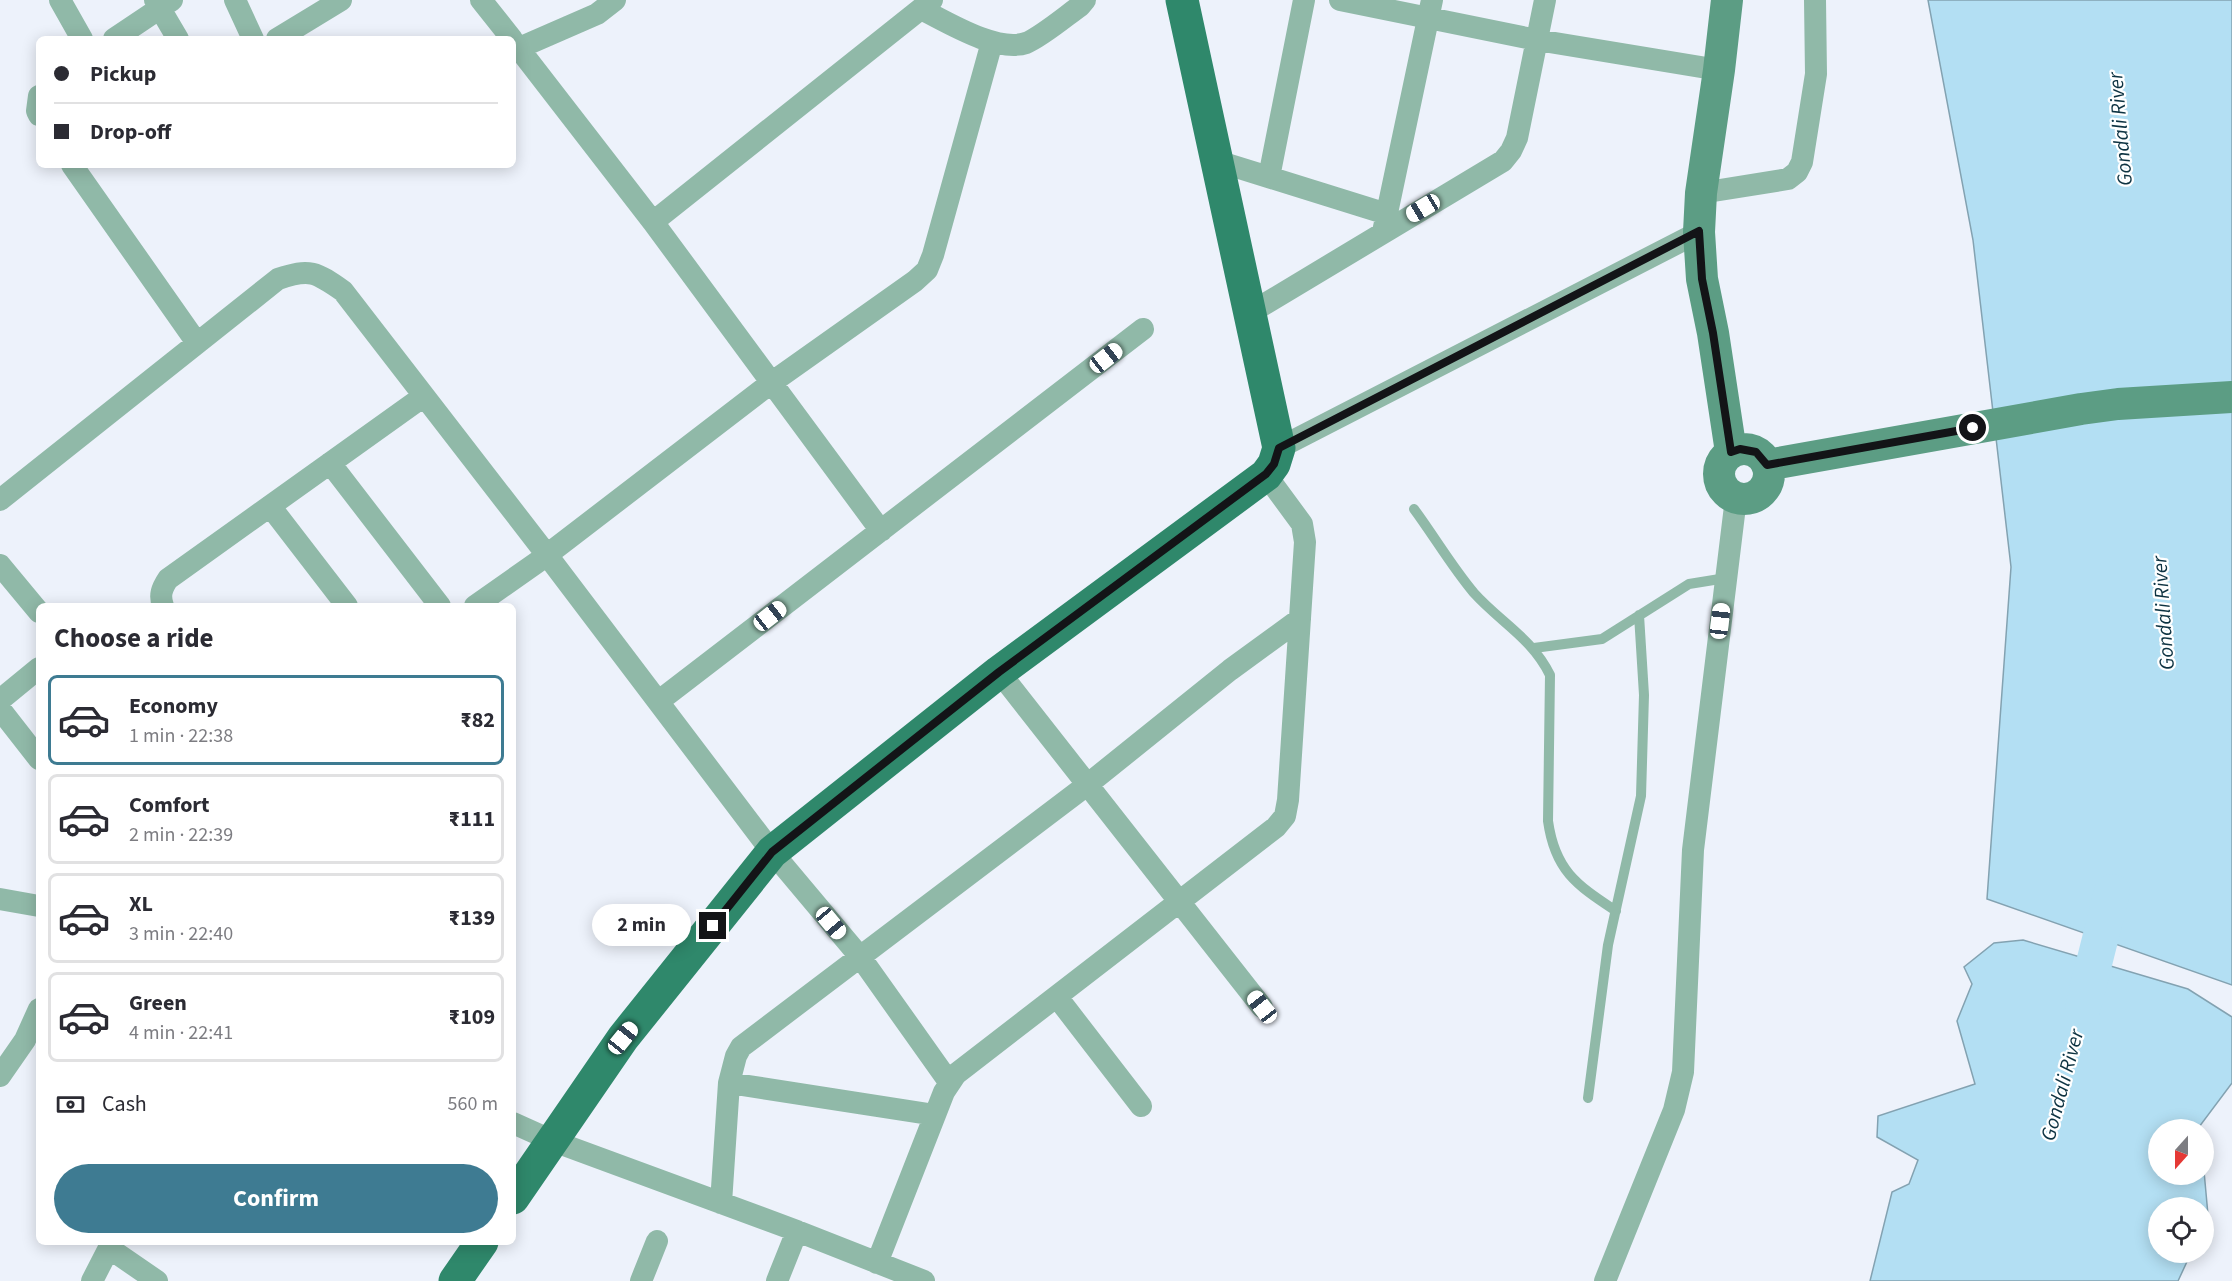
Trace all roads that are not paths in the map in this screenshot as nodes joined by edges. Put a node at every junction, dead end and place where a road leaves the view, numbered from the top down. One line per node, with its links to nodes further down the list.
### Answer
1 (60, 0): 16 (street)
2 (235, 0): 19 (street)
3 (341, 0): 20 (street)
4 (481, 0): 21 (street)
5 (615, 0): 24 (street)
6 (1085, 0): 23 (street)
7 (1182, 0): 27 (main road)
8 (1304, 0): 29 (street)
9 (1340, 0): 15 (street)
10 (1545, 0): 22 (street)
11 (1727, 0): 26 (main road)
12 (1815, 0): 30 (street)
13 (162, 3): 17 (street); 18 (street)
14 (926, 5): 23 (street); 31 (street)
15 (1431, 9): 22 (street); 32 (street)
16 (80, 36)
17 (118, 36)
18 (177, 36)
19 (252, 36)
20 (282, 36)
21 (509, 36)
22 (1537, 40): 26 (street); 32 (street)
23 (992, 42): 37 (street)
24 (516, 43)
25 (516, 44): 31 (street)
26 (1719, 70): 30 (main road)
27 (1217, 161): 29 (street); 34 (main road)
28 (78, 168): 36 (street)
29 (1269, 177): 32 (street)
30 (1701, 193): 33 (main road)
31 (653, 222): 37 (street)
32 (1385, 223): 34 (street)
33 (1699, 231): 40 (main road); 41 (street)
34 (1250, 313): 41 (main road)
35 (1143, 329): 48 (street)
36 (197, 343): 38 (street); 45 (street)
37 (771, 383): 48 (street); 49 (street)
38 (424, 396): 42 (street); 49 (street)
39 (2232, 398): 43 (main road)
40 (1731, 452): 43 (main road); 44 (main road)
41 (1272, 461): 58 (street); 61 (main road)
42 (330, 463): 46 (street); 54 (street)
43 (1767, 465): 44 (main road)
44 (1736, 498): 51 (street)
45 (0, 500)
46 (270, 506): 52 (street); 53 (street)
47 (1414, 509): 59 (lane)
48 (881, 531): 63 (street)
49 (547, 555): 55 (street); 63 (street)
50 (0, 565): 56 (street)
51 (1726, 578): 57 (lane); 97 (street)
52 (162, 603)
53 (339, 603)
54 (438, 603)
55 (479, 603)
56 (36, 608)
57 (1639, 615): 59 (lane); 71 (lane)
58 (1300, 619): 66 (street); 69 (street)
59 (1534, 648): 71 (lane)
60 (36, 670): 62 (street)
61 (999, 672): 66 (street); 67 (main road)
62 (0, 700)
63 (659, 701): 67 (street)
64 (0, 709): 65 (street)
65 (36, 755)
66 (1087, 785): 69 (street); 72 (street)
67 (772, 852): 72 (street); 83 (main road)
68 (0, 899): 70 (street)
69 (1179, 902): 73 (street); 74 (street)
70 (36, 905)
71 (1616, 911): 79 (lane)
72 (861, 958): 77 (street); 78 (street)
73 (1056, 997): 77 (street); 80 (street)
74 (1262, 1007)
75 (36, 1016): 76 (street)
76 (0, 1076)
77 (949, 1082): 81 (street)
78 (729, 1083): 81 (street); 85 (street)
79 (1588, 1098)
80 (1141, 1106)
81 (935, 1115): 90 (street)
82 (516, 1124): 83 (street)
83 (553, 1140): 84 (main road); 85 (street)
84 (516, 1194)
85 (721, 1203): 86 (street)
86 (796, 1231): 90 (street); 95 (street)
87 (657, 1241): 94 (street)
88 (111, 1245): 91 (street); 92 (street)
89 (480, 1245): 93 (main road)
90 (877, 1263): 96 (street)
91 (92, 1281)
92 (157, 1281)
93 (455, 1281)
94 (641, 1281)
95 (777, 1281)
96 (924, 1281)
97 (1605, 1281)

